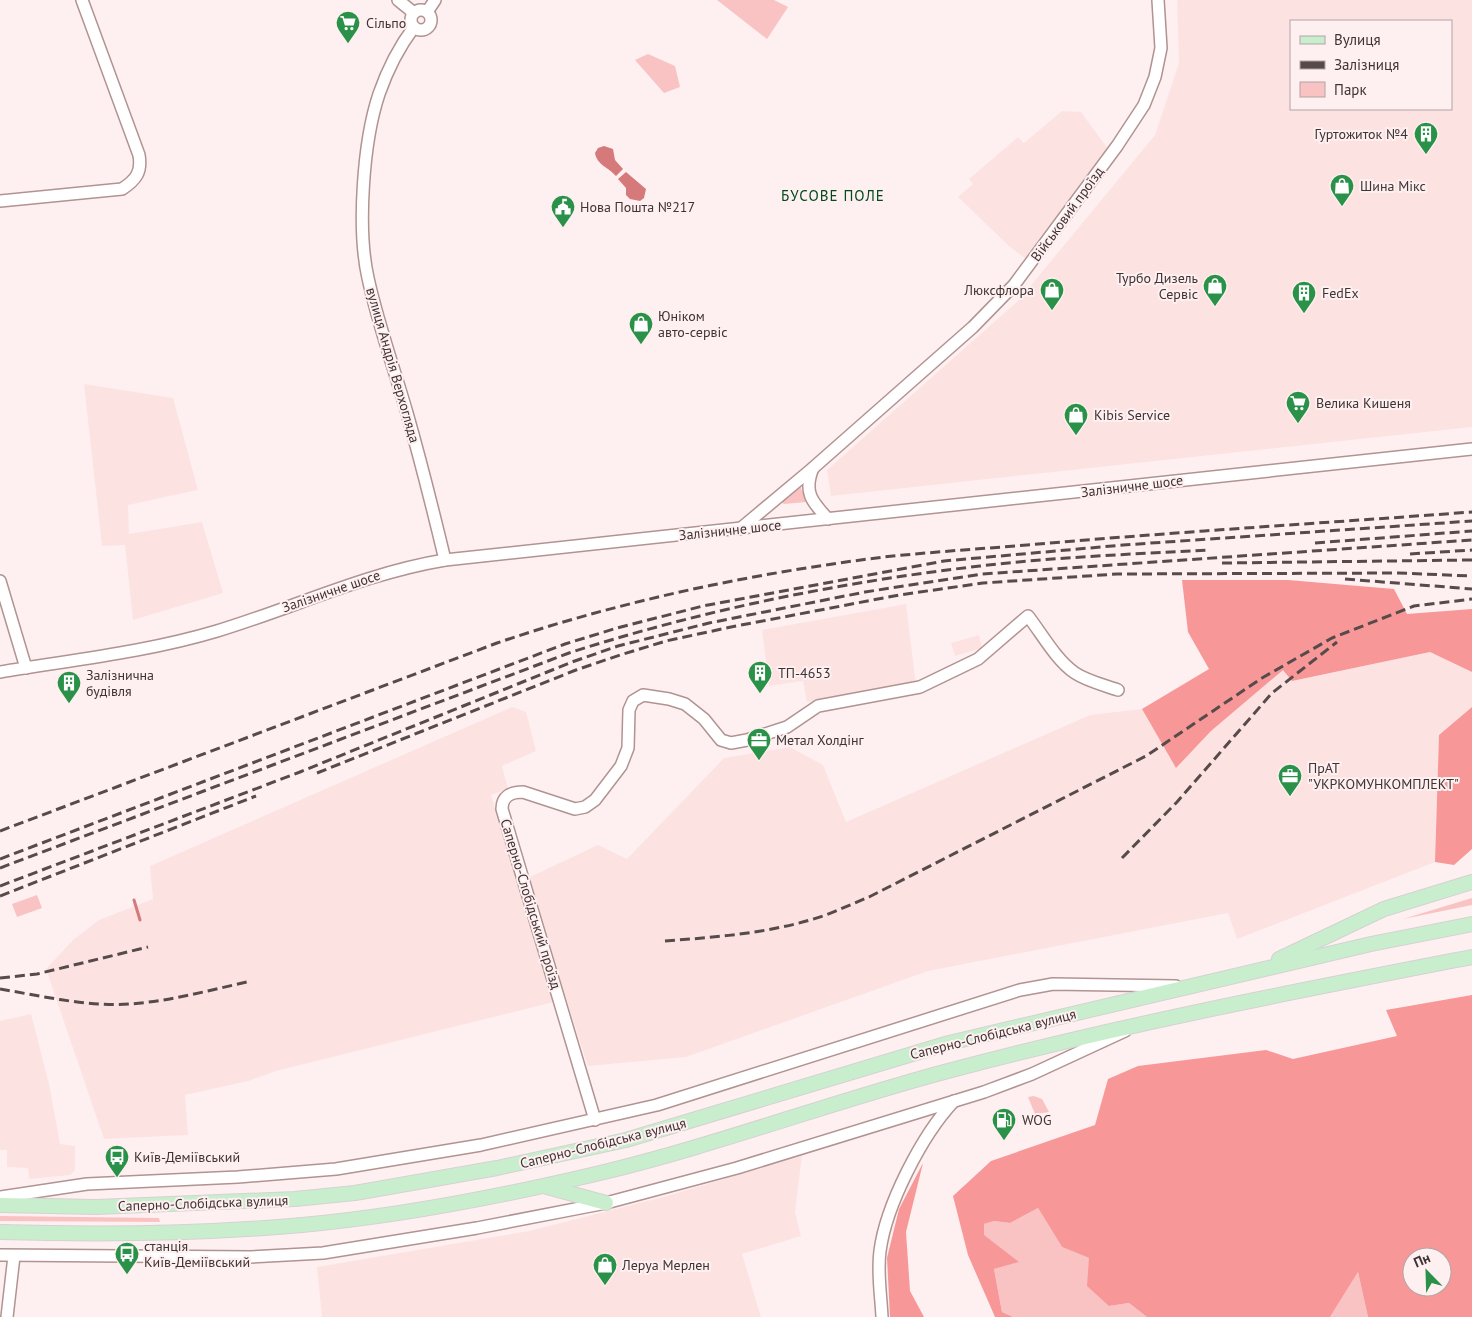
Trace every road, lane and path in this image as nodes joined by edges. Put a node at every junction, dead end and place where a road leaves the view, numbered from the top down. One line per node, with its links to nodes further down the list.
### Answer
1 (82, 0): 8 (street)
2 (398, 0): 6 (street)
3 (435, 0): 5 (street)
4 (1158, 0): 10 (street, Військовий проїзд)
5 (427, 12): 6 (street); 7 (street)
6 (414, 13): 7 (street)
7 (414, 28): 13 (street, вулиця Андрія Верхогляда)
8 (0, 201)
9 (1472, 449): 11 (street, Залізничне шосе)
10 (813, 468): 11 (street); 12 (street, Військовий проїзд)
11 (828, 519): 12 (street, Залізничне шосе)
12 (740, 529): 13 (street, Залізничне шосе)
13 (445, 560): 15 (street, Залізничне шосе)
14 (0, 580): 15 (street)
15 (26, 668): 16 (street, Залізничне шосе)
16 (0, 672)
17 (1118, 690): 25 (street, Саперно-Слобідський проїзд)
18 (1472, 882): 21 (main road)
19 (1472, 924): 21 (main road, Саперно-Слобідська вулиця)
20 (1472, 957): 23 (main road, Саперно-Слобідська вулиця)
21 (1239, 975): 22 (main road, Саперно-Слобідська вулиця)
22 (1190, 986): 25 (street, Саперно-Слобідська вулиця); 29 (main road, Саперно-Слобідська вулиця)
23 (1136, 1026): 24 (street, Саперно-Слобідська вулиця); 26 (main road, Саперно-Слобідська вулиця)
24 (955, 1100): 28 (street, Саперно-Слобідська вулиця); 34 (street)
25 (595, 1120): 27 (street, Саперно-Слобідська вулиця)
26 (544, 1186): 28 (main road); 30 (main road, Саперно-Слобідська вулиця)
27 (0, 1197)
28 (606, 1203): 32 (street, Саперно-Слобідська вулиця)
29 (0, 1205)
30 (0, 1232)
31 (0, 1256): 32 (street, Саперно-Слобідська вулиця)
32 (14, 1256): 33 (street)
33 (6, 1317)
34 (882, 1317)

